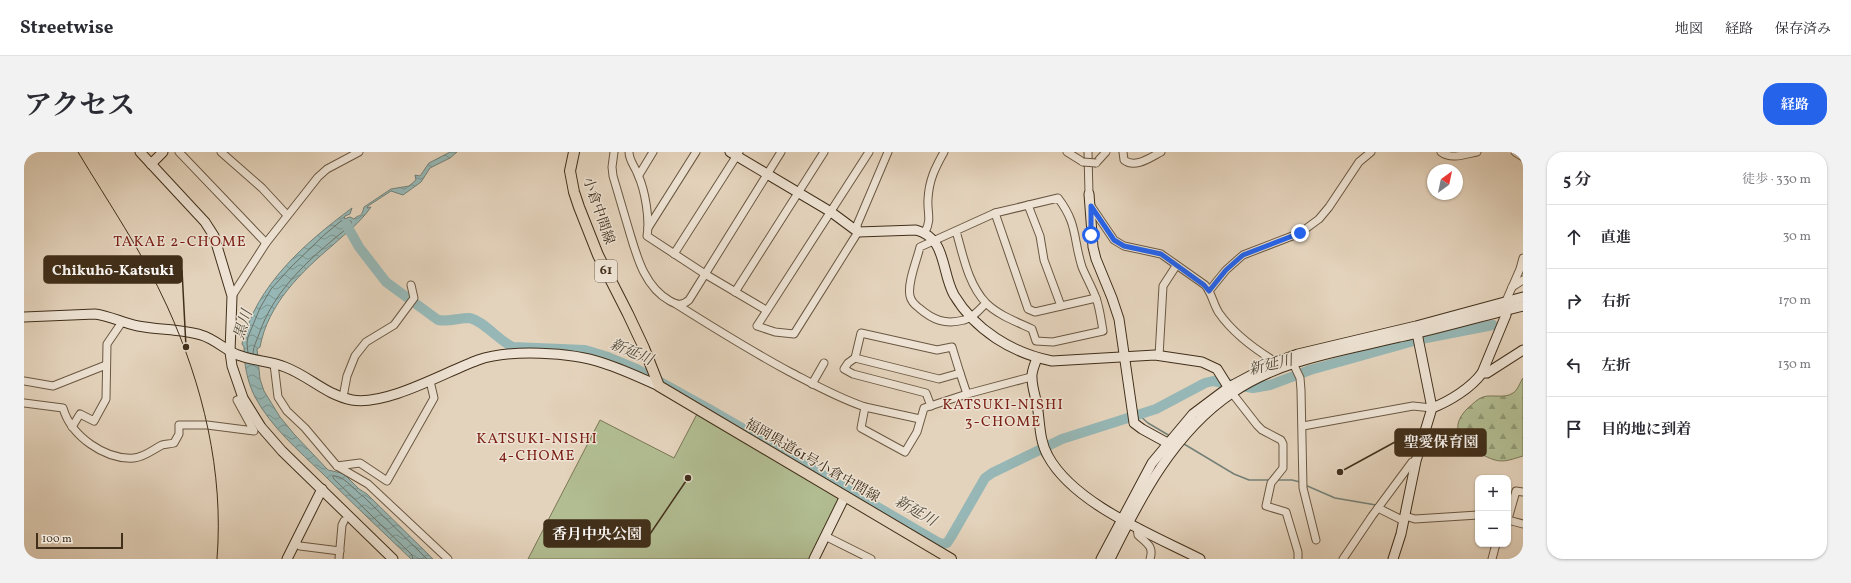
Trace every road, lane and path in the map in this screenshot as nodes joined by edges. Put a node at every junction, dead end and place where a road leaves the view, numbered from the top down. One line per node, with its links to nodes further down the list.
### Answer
1 (140, 152): 27 (street)
2 (163, 152): 27 (street)
3 (178, 152): 42 (street)
4 (221, 152): 36 (street)
5 (359, 152): 36 (street)
6 (574, 152): 82 (main road, 小倉中間線 / 61)
7 (614, 152): 56 (street)
8 (629, 152): 29 (street)
9 (653, 152): 29 (street)
10 (696, 152): 37 (street)
11 (781, 152): 28 (street)
12 (824, 152): 30 (street)
13 (869, 152): 34 (street)
14 (888, 152): 39 (street)
15 (944, 152): 40 (street)
16 (1067, 152): 18 (street, bridge)
17 (1088, 152): 31 (street)
18 (1106, 152)
19 (1123, 152): 20 (street)
20 (1161, 152)
21 (1371, 152): 50 (street)
22 (1441, 152): 23 (street)
23 (1477, 152)
24 (1515, 152): 26 (street)
25 (735, 153): 28 (street); 43 (street)
26 (1523, 157)
27 (151, 164): 52 (street)
28 (767, 174): 30 (street); 46 (street)
29 (639, 175): 37 (street)
30 (798, 193): 34 (street); 51 (street)
31 (1089, 194): 33 (street)
32 (1028, 205): 35 (street); 54 (street); 57 (street)
33 (1091, 206): 45 (street); 67 (street)
34 (830, 212): 39 (street); 60 (street)
35 (995, 213): 38 (street); 57 (street)
36 (287, 215): 42 (street)
37 (648, 228): 43 (street)
38 (956, 231): 41 (street); 55 (street)
39 (858, 232): 40 (street); 60 (street)
40 (925, 232): 41 (street)
41 (936, 241): 62 (street); 62 (street)
42 (266, 243): 52 (street)
43 (674, 254): 46 (street)
44 (1523, 258): 49 (street)
45 (1176, 266): 50 (street); 68 (street)
46 (705, 274): 51 (street); 56 (street)
47 (1523, 280): 49 (street)
48 (411, 285): 85 (street)
49 (1512, 287): 58 (street)
50 (1209, 291): 72 (street)
51 (735, 292): 60 (street)
52 (232, 296): 66 (street)
53 (1523, 297): 58 (street)
54 (1096, 298): 55 (street); 57 (street)
55 (986, 303): 62 (street)
56 (676, 304): 81 (street)
57 (1062, 306)
58 (1506, 306): 59 (street); 64 (street); 77 (street)
59 (1523, 306)
60 (766, 310)
61 (24, 317): 63 (street)
62 (970, 318): 70 (street)
63 (122, 322): 66 (street); 75 (street)
64 (1416, 330): 71 (street); 90 (street)
65 (1523, 350): 77 (street)
66 (230, 352): 73 (street); 86 (street)
67 (1125, 356): 68 (street); 70 (street); 94 (street)
68 (1159, 356): 83 (street)
69 (855, 358): 76 (street); 76 (street); 88 (street)
70 (1037, 358): 78 (street)
71 (1291, 360): 72 (street); 83 (street); 92 (street)
72 (1276, 362): 83 (street)
73 (271, 363): 85 (street); 96 (street)
74 (824, 363): 81 (street)
75 (106, 365): 79 (street); 93 (street)
76 (960, 373): 84 (street)
77 (1482, 373): 90 (street)
78 (1031, 377): 84 (street); 106 (street)
79 (24, 381)
80 (430, 382): 82 (street); 85 (street); 96 (street)
81 (812, 384): 89 (street)
82 (659, 386): 99 (main road, 福岡県道61号小倉中間線)
83 (1230, 390): 94 (street); 123 (street)
84 (967, 394): 88 (street)
85 (343, 397)
86 (243, 398): 93 (street); 97 (street)
87 (24, 403): 93 (street)
88 (930, 406): 91 (street)
89 (865, 407): 91 (street); 91 (street)
90 (1432, 408): 92 (street); 95 (street)
91 (920, 420)
92 (1303, 426): 109 (street)
93 (72, 427)
94 (1172, 445): 106 (street)
95 (1416, 461): 100 (street); 103 (street)
96 (337, 466): 115 (street)
97 (322, 489): 110 (street); 114 (street)
98 (1523, 492): 101 (street)
99 (846, 496): 108 (street); 118 (main road, 福岡県道61号小倉中間線)
100 (1378, 508): 103 (street); 124 (street)
101 (1510, 511)
102 (1475, 515): 103 (street)
103 (1404, 519): 125 (street)
104 (1511, 520): 107 (street)
105 (344, 521): 112 (street)
106 (1129, 523): 119 (street); 120 (street); 121 (street); 122 (street)
107 (1523, 524)
108 (825, 536): 116 (street); 117 (street)
109 (1316, 540)
110 (295, 544): 112 (street); 113 (street)
111 (1495, 547): 126 (street)
112 (339, 555)
113 (287, 559)
114 (393, 559)
115 (448, 559)
116 (814, 559)
117 (871, 559)
118 (951, 559)
119 (1101, 559)
120 (1110, 559)
121 (1150, 559)
122 (1200, 559)
123 (1298, 559)
124 (1343, 559)
125 (1393, 559)
126 (1492, 559)

